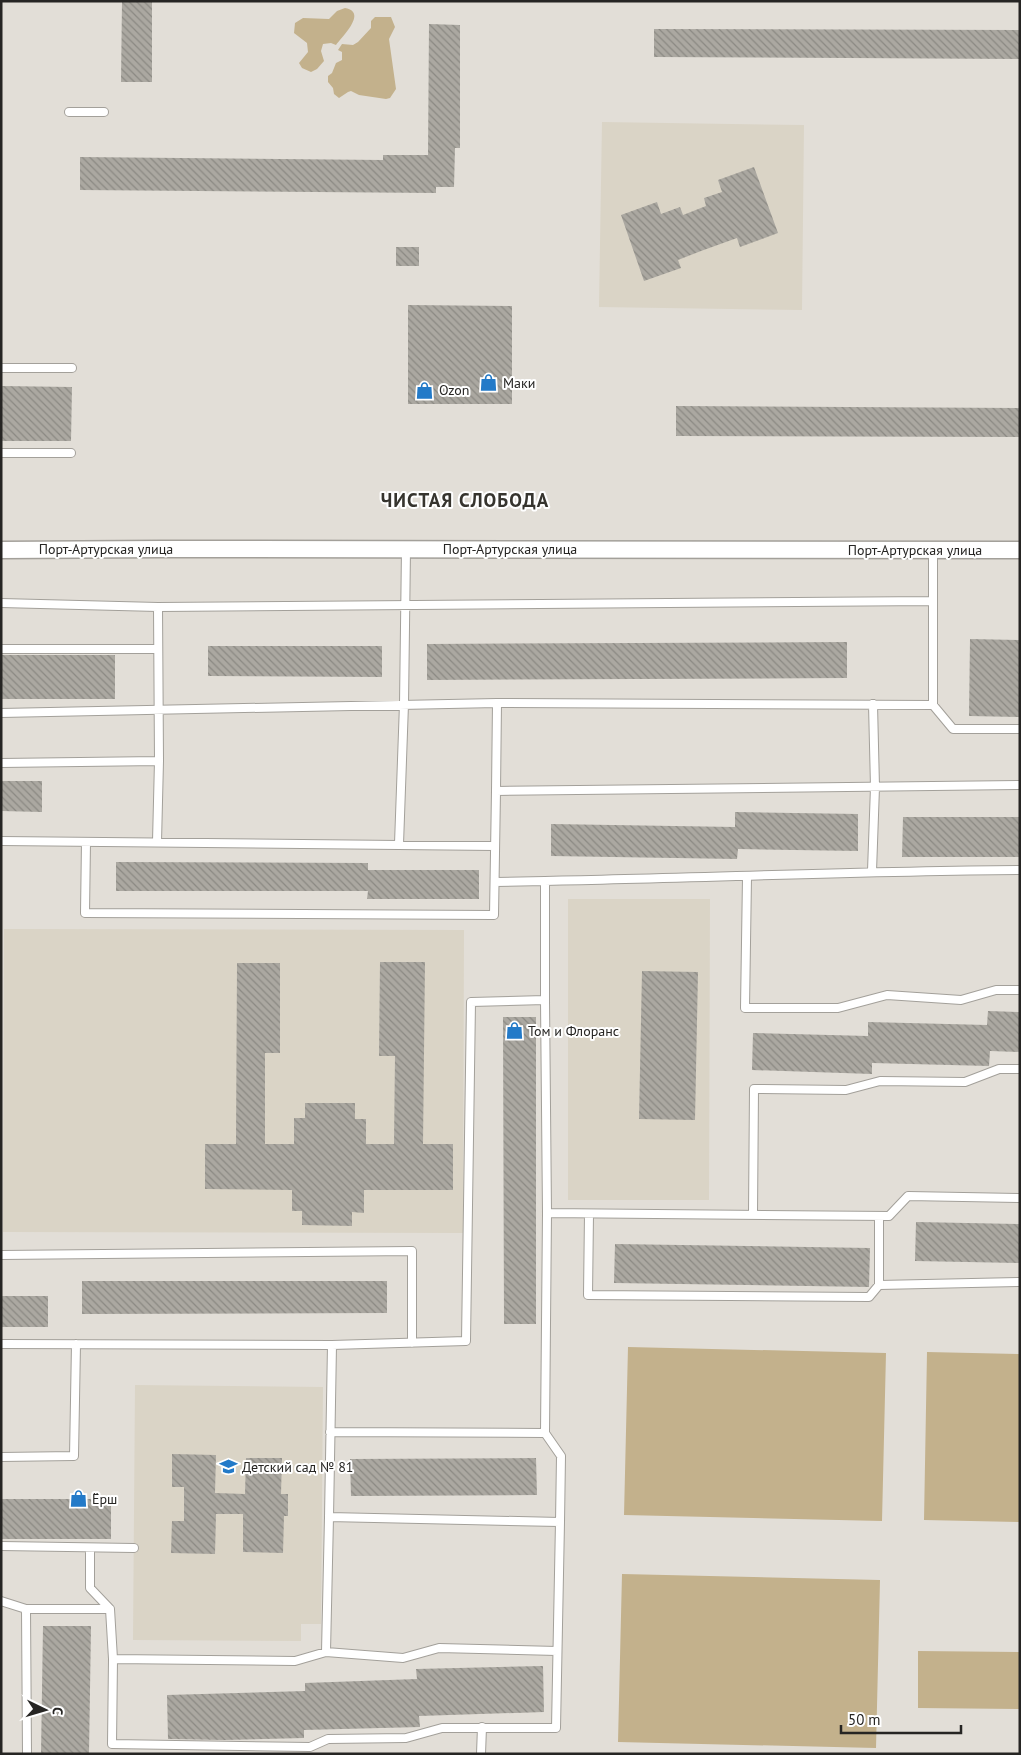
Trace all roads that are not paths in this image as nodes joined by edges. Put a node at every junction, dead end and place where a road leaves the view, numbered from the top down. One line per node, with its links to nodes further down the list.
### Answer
1 (69, 112): 2 (lane)
2 (104, 112)
3 (1, 368): 4 (lane)
4 (72, 368)
5 (1, 453): 6 (lane)
6 (71, 453)
7 (406, 549): 8 (street, Порт-Артурская улица); 9 (street, Порт-Артурская улица); 13 (lane)
8 (1, 550)
9 (933, 550): 10 (street, Порт-Артурская улица); 11 (lane)
10 (1020, 550)
11 (933, 601): 13 (lane); 20 (lane)
12 (1, 603): 14 (lane)
13 (405, 605): 14 (lane); 18 (lane)
14 (158, 607): 16 (lane)
15 (1, 649): 16 (lane)
16 (158, 649): 21 (lane)
17 (497, 703): 18 (lane); 19 (lane); 28 (lane)
18 (404, 704): 21 (lane); 32 (lane)
19 (873, 704): 20 (lane); 27 (lane)
20 (933, 705): 23 (lane)
21 (159, 709): 22 (lane); 24 (lane)
22 (1, 713)
23 (1020, 729)
24 (159, 761): 25 (lane); 31 (lane)
25 (1, 763)
26 (1020, 785): 27 (lane)
27 (874, 787): 28 (lane); 35 (lane)
28 (496, 791): 33 (lane)
29 (1, 840): 30 (lane)
30 (86, 842): 31 (lane); 38 (lane)
31 (157, 842): 32 (lane)
32 (399, 844): 33 (lane)
33 (495, 846): 38 (lane)
34 (1020, 870): 35 (lane)
35 (872, 871): 36 (lane)
36 (747, 877): 37 (lane); 39 (lane)
37 (545, 881): 38 (lane); 40 (lane)
38 (495, 882)
39 (1020, 990)
40 (545, 1000): 43 (lane); 50 (lane)
41 (1020, 1069): 45 (lane)
42 (1020, 1198): 46 (lane)
43 (547, 1214): 44 (lane); 55 (lane)
44 (590, 1214): 45 (lane); 49 (lane)
45 (753, 1214): 46 (lane)
46 (879, 1216): 49 (lane)
47 (1, 1255): 50 (lane)
48 (1020, 1282): 49 (lane)
49 (879, 1285)
50 (412, 1342): 53 (lane)
51 (1, 1344): 52 (lane)
52 (76, 1344): 53 (lane); 56 (lane)
53 (332, 1345): 54 (lane)
54 (330, 1432): 55 (lane); 57 (lane)
55 (545, 1433): 58 (lane)
56 (1, 1457)
57 (329, 1517): 58 (lane); 66 (lane)
58 (560, 1522): 65 (lane)
59 (1, 1546): 60 (lane)
60 (90, 1548): 61 (lane); 64 (lane)
61 (134, 1548)
62 (1, 1601): 63 (lane)
63 (26, 1609): 64 (lane); 70 (lane)
64 (110, 1609): 67 (lane)
65 (557, 1651): 66 (lane); 68 (lane)
66 (326, 1652): 67 (lane)
67 (113, 1659): 69 (lane)
68 (482, 1727): 69 (lane); 72 (lane)
69 (112, 1744): 71 (lane)
70 (27, 1754)
71 (112, 1754)
72 (481, 1754)

